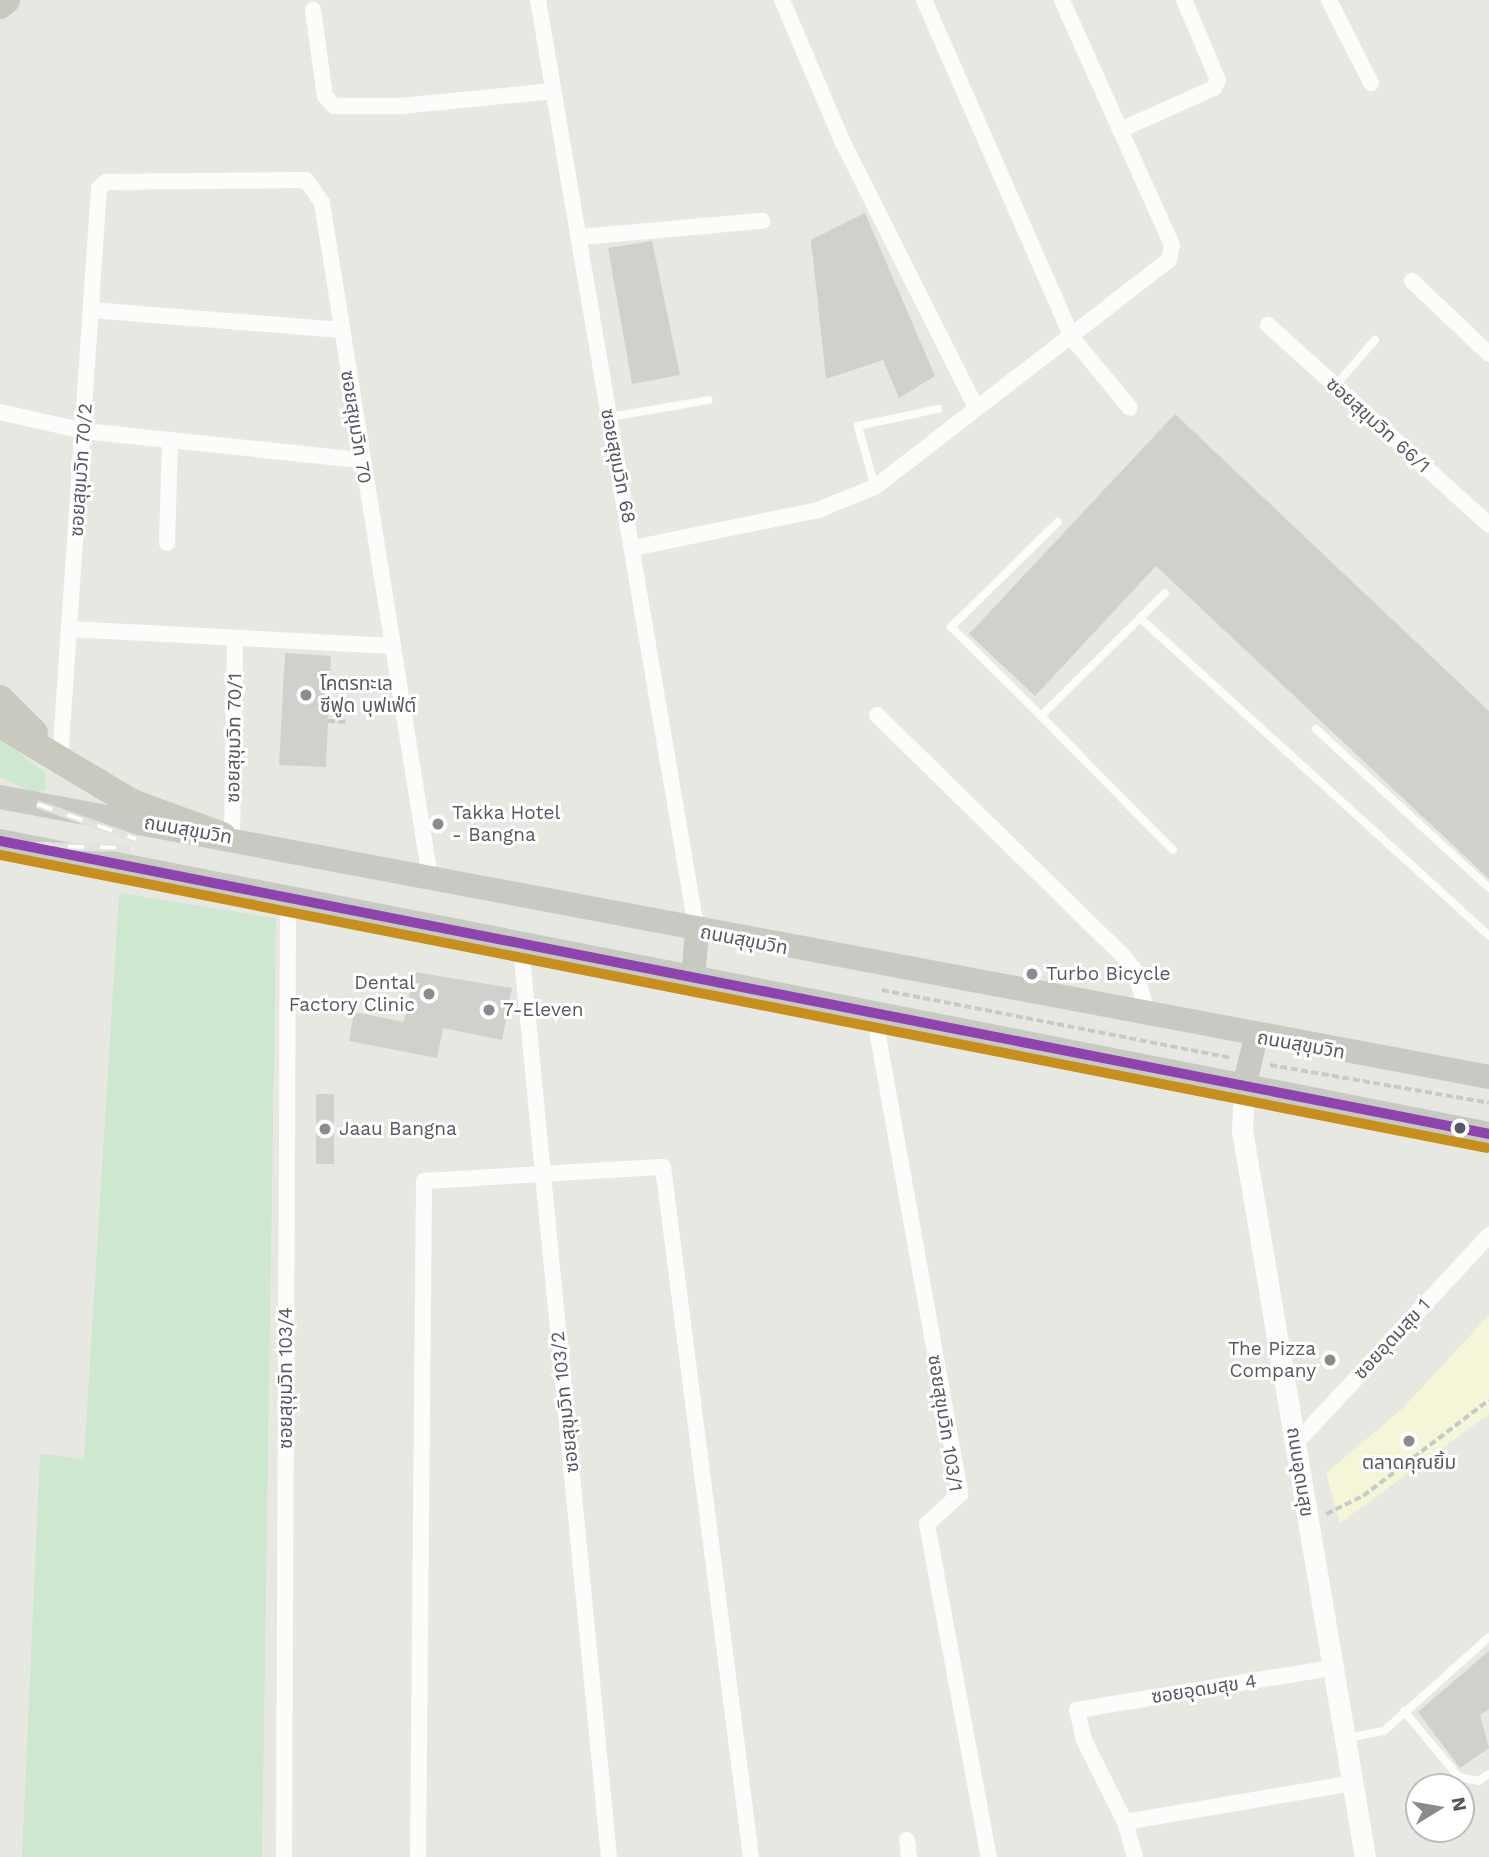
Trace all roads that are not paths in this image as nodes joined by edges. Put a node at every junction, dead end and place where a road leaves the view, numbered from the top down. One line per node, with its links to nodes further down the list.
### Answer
1 (6, 0): 8 (highway)
2 (538, 0): 11 (street, ซอยสุขุมวิท 68)
3 (782, 0): 25 (street)
4 (924, 0): 20 (street)
5 (1062, 0): 12 (street)
6 (1184, 0): 12 (street)
7 (1329, 0): 10 (street)
8 (0, 5)
9 (313, 10): 11 (street)
10 (1371, 83)
11 (553, 91): 15 (street, ซอยสุขุมวิท 68)
12 (1120, 130): 20 (street)
13 (106, 182): 17 (street, ซอยสุขุมวิท 70/2); 19 (street, ซอยสุขุมวิท 70)
14 (762, 221): 15 (street)
15 (581, 237): 29 (street, ซอยสุขุมวิท 68)
16 (1412, 281): 22 (street)
17 (92, 310): 19 (street); 30 (street, ซอยสุขุมวิท 70/2)
18 (1268, 325): 23 (street, ซอยสุขุมวิท 66/1)
19 (341, 330): 32 (street, ซอยสุขุมวิท 70)
20 (1073, 339): 25 (street); 26 (street)
21 (1375, 340): 23 (lane)
22 (1489, 354)
23 (1335, 386): 35 (street, ซอยสุขุมวิท 66/1)
24 (709, 400): 29 (lane)
25 (976, 408): 33 (street)
26 (1130, 408)
27 (938, 409): 33 (lane)
28 (0, 412): 30 (street)
29 (608, 418): 37 (street, ซอยสุขุมวิท 68)
30 (84, 431): 31 (street); 40 (street, ซอยสุขุมวิท 70/2)
31 (170, 440): 32 (street); 36 (street)
32 (362, 460): 42 (street, ซอยสุขุมวิท 70)
33 (875, 487): 37 (street)
34 (1058, 522): 45 (lane)
35 (1489, 525)
36 (167, 543)
37 (633, 548): 56 (street, ซอยสุขุมวิท 68)
38 (1165, 593): 39 (lane)
39 (1140, 618): 45 (lane); 57 (lane)
40 (69, 629): 41 (street); 48 (street, ซอยสุขุมวิท 70/2)
41 (235, 638): 42 (street); 50 (street, ซอยสุขุมวิท 70/1)
42 (392, 646): 53 (street, ซอยสุขุมวิท 70)
43 (0, 699): 48 (highway)
44 (877, 715): 61 (street)
45 (1041, 716): 52 (lane)
46 (0, 724): 48 (highway)
47 (1316, 729): 54 (lane)
48 (60, 760): 50 (highway)
49 (0, 797): 50 (main road, ถนนสุขุมวิท)
50 (227, 837): 53 (main road, ถนนสุขุมวิท)
51 (0, 841): 55 (main road)
52 (1172, 850)
53 (430, 877): 56 (main road, ถนนสุขุมวิท)
54 (1489, 888)
55 (288, 899): 58 (main road); 77 (street, ซอยสุขุมวิท 103/4)
56 (697, 932): 59 (main road); 61 (main road, ถนนสุขุมวิท)
57 (1489, 936)
58 (521, 947): 59 (main road); 66 (street, ซอยสุขุมวิท 103/2)
59 (693, 978): 60 (main road)
60 (874, 1014): 64 (main road); 82 (street, ซอยสุขุมวิท 103/1)
61 (1149, 1017): 62 (main road, ถนนสุขุมวิท)
62 (1256, 1037): 63 (main road, ถนนสุขุมวิท); 64 (main road)
63 (1489, 1077)
64 (1244, 1087): 65 (main road); 68 (main road, ถนนอุดมสุข)
65 (1489, 1134)
66 (542, 1175): 78 (street); 79 (street, ซอยสุขุมวิท 103/2); 80 (street)
67 (1489, 1235): 68 (street, ซอยอุดมสุข 1)
68 (1296, 1443): 70 (main road, ถนนอุดมสุข)
69 (1489, 1637): 71 (lane)
70 (1331, 1668): 72 (main road, ถนนอุดมสุข); 75 (street, ซอยอุดมสุข 4)
71 (1404, 1710): 72 (lane); 73 (lane)
72 (1344, 1738): 74 (main road, ถนนอุดมสุข)
73 (1489, 1774)
74 (1352, 1783): 75 (street); 84 (main road, ถนนอุดมสุข)
75 (1125, 1822): 83 (street)
76 (906, 1840): 81 (street)
77 (284, 1857)
78 (418, 1857)
79 (610, 1857)
80 (751, 1857)
81 (909, 1857)
82 (989, 1857)
83 (1135, 1857)
84 (1365, 1857)

